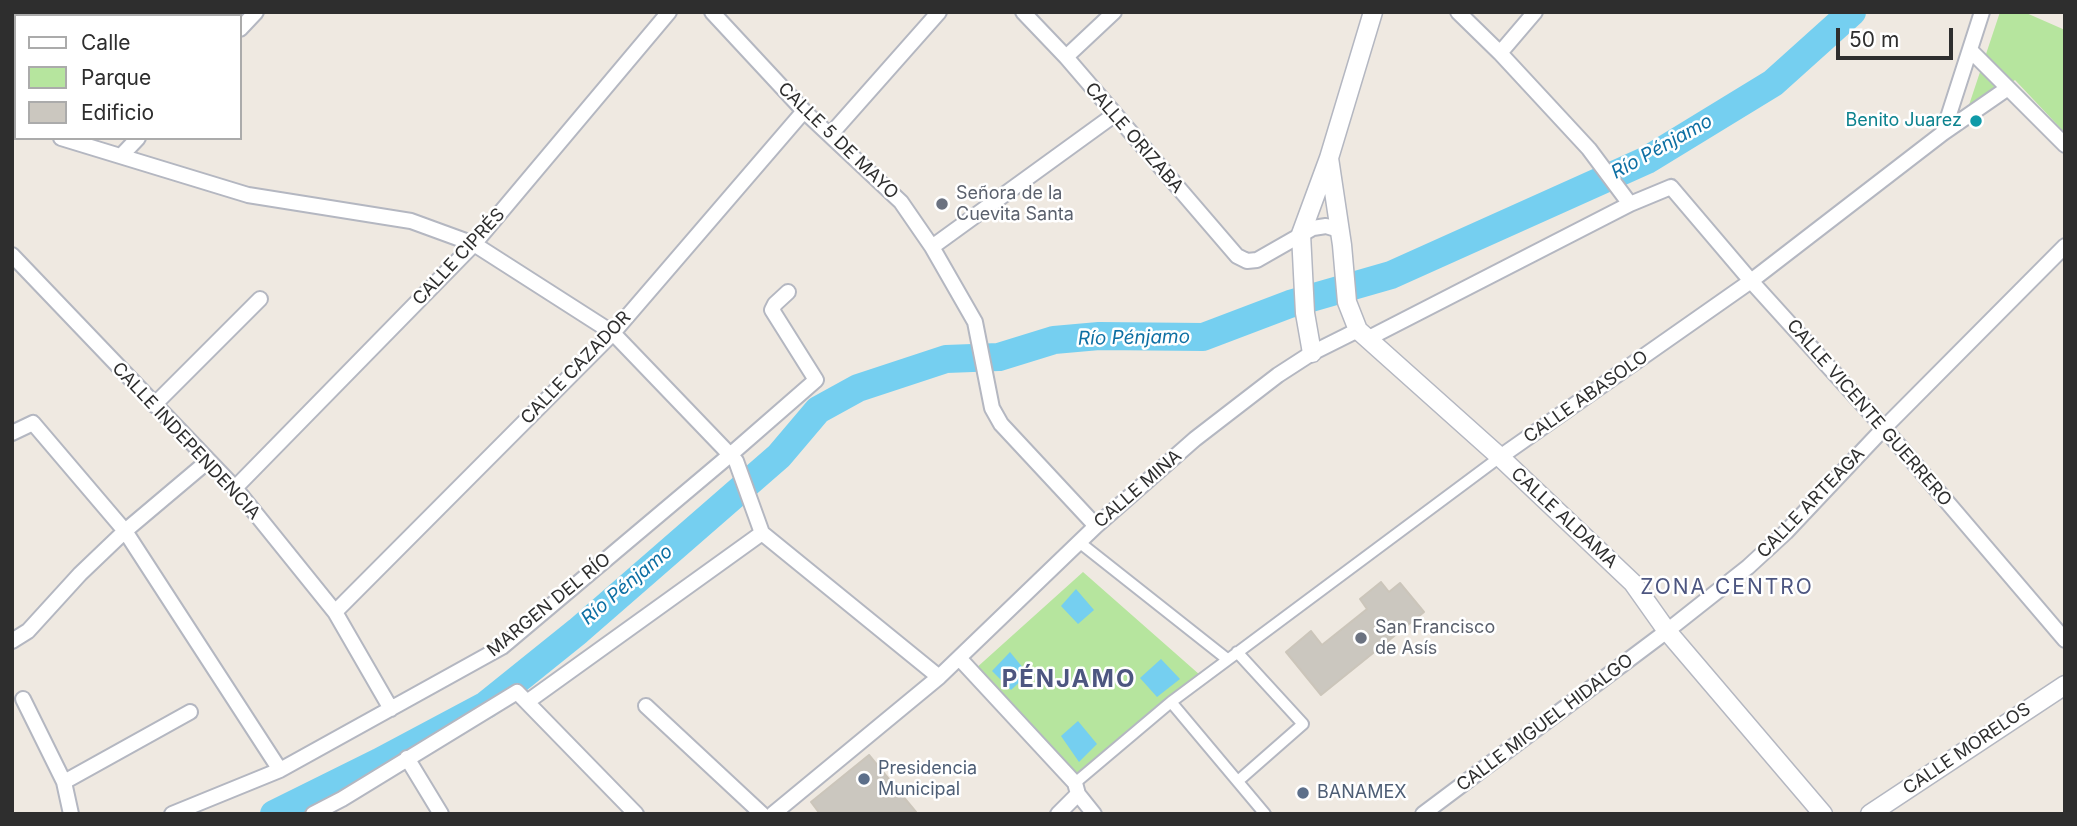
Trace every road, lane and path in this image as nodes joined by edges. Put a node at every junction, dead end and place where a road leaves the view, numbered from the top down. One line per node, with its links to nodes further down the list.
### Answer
1 (256, 12): 11 (street)
2 (669, 12): 29 (street, CALLE CIPRÉS)
3 (712, 12): 16 (street, CALLE 5 DE MAYO)
4 (939, 12): 19 (street)
5 (1023, 12): 14 (street, CALLE ORIZABA)
6 (1114, 12): 14 (street)
7 (1373, 12): 24 (street)
8 (1458, 12): 13 (street)
9 (1535, 12): 13 (street)
10 (1979, 14): 12 (street)
11 (242, 27)
12 (1970, 50): 15 (street); 18 (street)
13 (1500, 53): 26 (street)
14 (1066, 57): 17 (street, CALLE ORIZABA)
15 (2008, 88): 18 (street, CALLE ABASOLO); 22 (street)
16 (804, 111): 19 (street, CALLE 5 DE MAYO); 36 (street, CALLE CAZADOR)
17 (1114, 115): 27 (street, CALLE ORIZABA); 31 (street)
18 (1943, 133): 33 (street, CALLE ABASOLO)
19 (831, 134): 31 (street, CALLE 5 DE MAYO)
20 (68, 140): 23 (street)
21 (136, 140): 23 (street)
22 (2065, 145)
23 (121, 156): 29 (street)
24 (1329, 158): 27 (street); 28 (street, CALLE ALDAMA)
25 (1671, 187): 26 (street, CALLE MINA); 33 (street, CALLE VICENTE GUERRERO)
26 (1630, 204): 37 (street, CALLE MINA)
27 (1301, 234): 28 (street); 38 (street)
28 (1340, 237): 37 (street, CALLE ALDAMA)
29 (474, 244): 36 (street); 45 (street, CALLE CIPRÉS)
30 (2065, 246): 40 (street, CALLE ARTEAGA)
31 (932, 247): 46 (street, CALLE 5 DE MAYO)
32 (12, 255): 39 (street, CALLE INDEPENDENCIA)
33 (1751, 281): 40 (street, CALLE VICENTE GUERRERO); 42 (street, CALLE ABASOLO)
34 (788, 292): 43 (street, MARGEN DEL RÍO)
35 (260, 299): 39 (street)
36 (612, 333): 43 (street); 50 (street, CALLE CAZADOR)
37 (1363, 334): 38 (street, CALLE MINA); 42 (street, CALLE ALDAMA)
38 (1312, 353): 46 (street, CALLE MINA)
39 (154, 405): 44 (street, CALLE INDEPENDENCIA)
40 (1884, 428): 51 (street, CALLE ARTEAGA); 52 (street, CALLE VICENTE GUERRERO)
41 (12, 433): 47 (street)
42 (1500, 457): 51 (street, CALLE ALDAMA); 54 (street, CALLE ABASOLO)
43 (733, 458): 48 (street); 63 (street, MARGEN DEL RÍO)
44 (208, 461): 45 (street, CALLE INDEPENDENCIA); 47 (street)
45 (235, 488): 50 (street, CALLE INDEPENDENCIA)
46 (1096, 526): 49 (street, CALLE MINA)
47 (125, 531): 53 (street); 66 (street)
48 (762, 533): 57 (street); 59 (street)
49 (1079, 542): 55 (street, CALLE MINA); 56 (street)
50 (335, 612): 63 (street, CALLE INDEPENDENCIA)
51 (1667, 631): 80 (street, CALLE MIGUEL HIDALGO); 81 (street, CALLE ALDAMA)
52 (2065, 640)
53 (12, 641)
54 (1237, 652): 56 (street, CALLE ABASOLO); 67 (street)
55 (960, 659): 57 (street, CALLE MINA); 69 (street)
56 (1227, 659): 61 (street, CALLE ABASOLO)
57 (939, 677): 76 (street, CALLE MINA)
58 (2065, 685): 82 (street, CALLE MORELOS)
59 (522, 697): 65 (street); 74 (street)
60 (23, 699): 68 (street)
61 (1171, 702): 67 (street); 69 (street, CALLE ABASOLO)
62 (646, 706): 75 (street)
63 (391, 709): 66 (street, MARGEN DEL RÍO)
64 (190, 712): 68 (street)
65 (407, 758): 72 (street); 73 (street)
66 (280, 770): 71 (street, MARGEN DEL RÍO)
67 (1238, 781): 79 (street)
68 (64, 782): 70 (street)
69 (1077, 789): 77 (street); 78 (street)
70 (71, 814)
71 (172, 814)
72 (313, 814)
73 (441, 814)
74 (636, 814)
75 (762, 814)
76 (772, 814)
77 (1058, 814)
78 (1094, 814)
79 (1265, 814)
80 (1423, 814)
81 (1823, 814)
82 (1870, 814)

